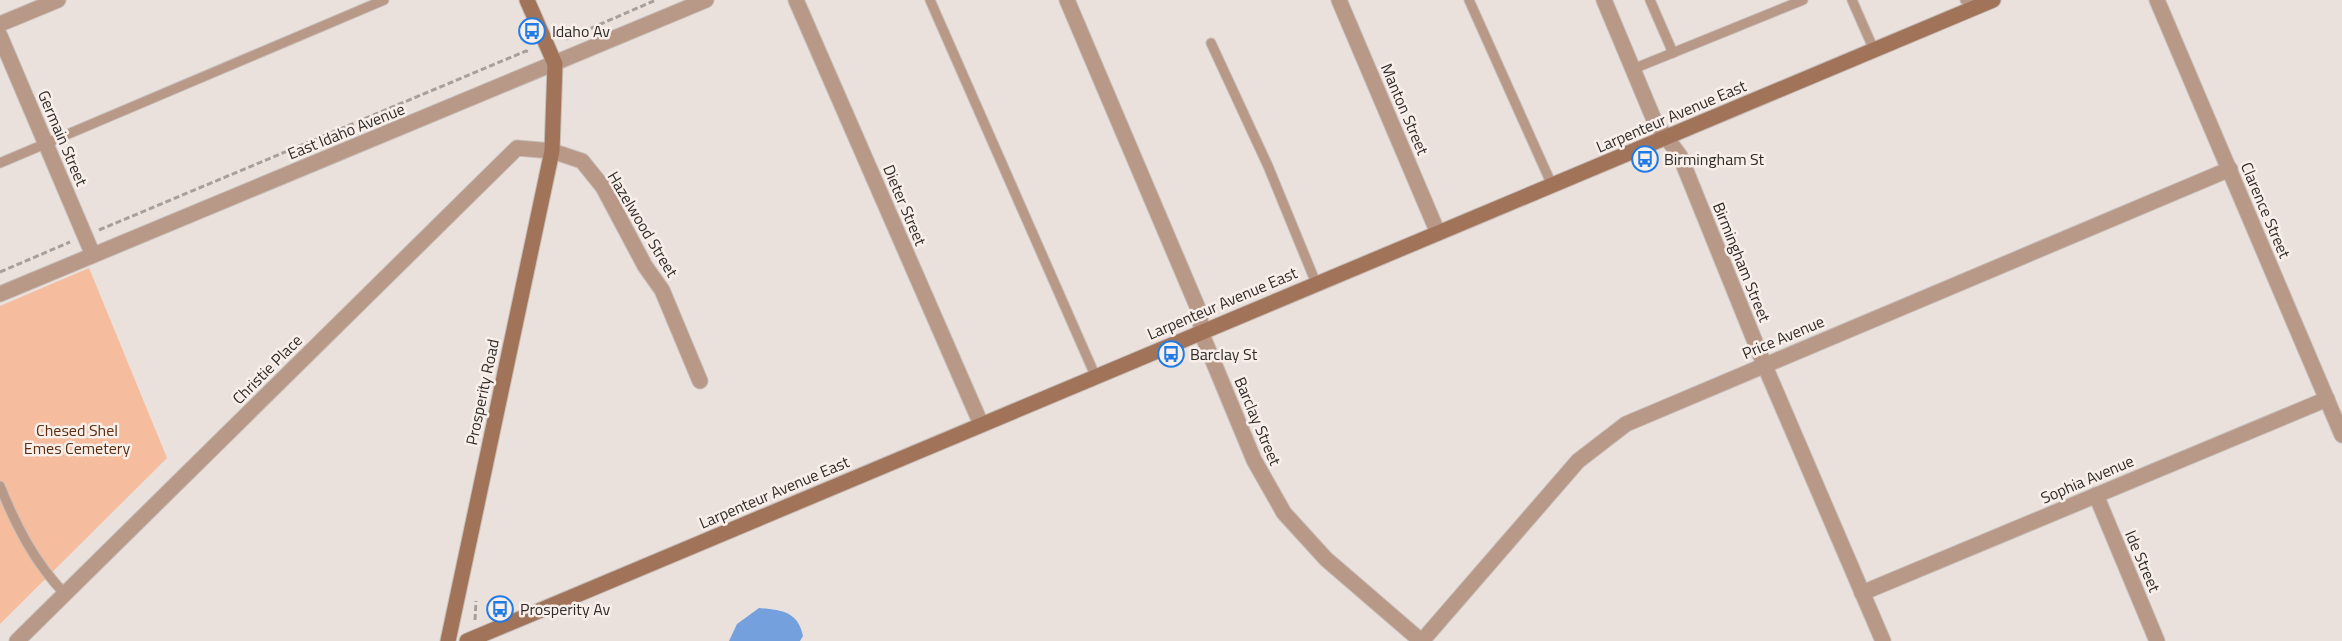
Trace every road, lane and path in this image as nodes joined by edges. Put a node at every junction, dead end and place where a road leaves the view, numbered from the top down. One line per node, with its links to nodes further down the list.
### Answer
1 (58, 0): 18 (street)
2 (384, 0): 30 (lane)
3 (528, 0): 27 (street)
4 (656, 0): 20 (path)
5 (706, 0): 27 (street, East Idaho Avenue)
6 (796, 0): 47 (street, Dieter Street)
7 (930, 0): 44 (lane)
8 (1067, 0): 42 (street, Barclay Street)
9 (1339, 0): 36 (street, Manton Street)
10 (1469, 0): 34 (lane)
11 (1604, 0): 28 (street, Birmingham Street)
12 (1650, 0): 24 (lane)
13 (1803, 0): 24 (lane)
14 (1852, 0): 22 (lane)
15 (1993, 0): 17 (street, Larpenteur Avenue East)
16 (2157, 0): 33 (street, Clarence Street)
17 (1970, 4): 22 (street, Larpenteur Avenue East)
18 (0, 24)
19 (0, 36): 30 (street, Germain Street)
20 (566, 39)
21 (1211, 43): 40 (lane)
22 (1874, 50): 29 (street, Larpenteur Avenue East)
23 (529, 52): 25 (path)
24 (1673, 53): 28 (lane)
25 (515, 56): 26 (path); 35 (path)
26 (519, 62)
27 (555, 64): 31 (street); 38 (street, East Idaho Avenue)
28 (1633, 69): 29 (street, Birmingham Street)
29 (1666, 138): 34 (street, Larpenteur Avenue East); 43 (street, Birmingham Street)
30 (46, 144): 32 (lane); 38 (street, Germain Street)
31 (552, 151): 45 (street, Hazelwood Street); 52 (street, Christie Place); 54 (street, Prosperity Road)
32 (0, 163)
33 (2230, 169): 43 (street, Price Avenue); 46 (street, Clarence Street)
34 (1552, 185): 36 (street, Larpenteur Avenue East)
35 (99, 230)
36 (1438, 233): 40 (street, Larpenteur Avenue East)
37 (70, 242): 39 (path)
38 (93, 255): 41 (street, East Idaho Avenue)
39 (0, 272)
40 (1316, 283): 42 (street, Larpenteur Avenue East)
41 (0, 294)
42 (1201, 332): 44 (street, Larpenteur Avenue East); 56 (street, Barclay Street)
43 (1764, 364): 51 (street, Birmingham Street); 56 (street, Price Avenue)
44 (1095, 375): 47 (street, Larpenteur Avenue East)
45 (700, 381)
46 (2326, 399): 48 (street, Clarence Street); 50 (street, Sophia Avenue)
47 (981, 424): 55 (street, Larpenteur Avenue East)
48 (2342, 435)
49 (0, 486): 52 (lane)
50 (2096, 495): 51 (street, Sophia Avenue); 58 (street, Ide Street)
51 (1862, 593): 57 (street, Birmingham Street)
52 (65, 594): 53 (street, Christie Place)
53 (17, 641)
54 (448, 641)
55 (466, 641)
56 (1421, 641)
57 (1883, 641)
58 (2157, 641)

